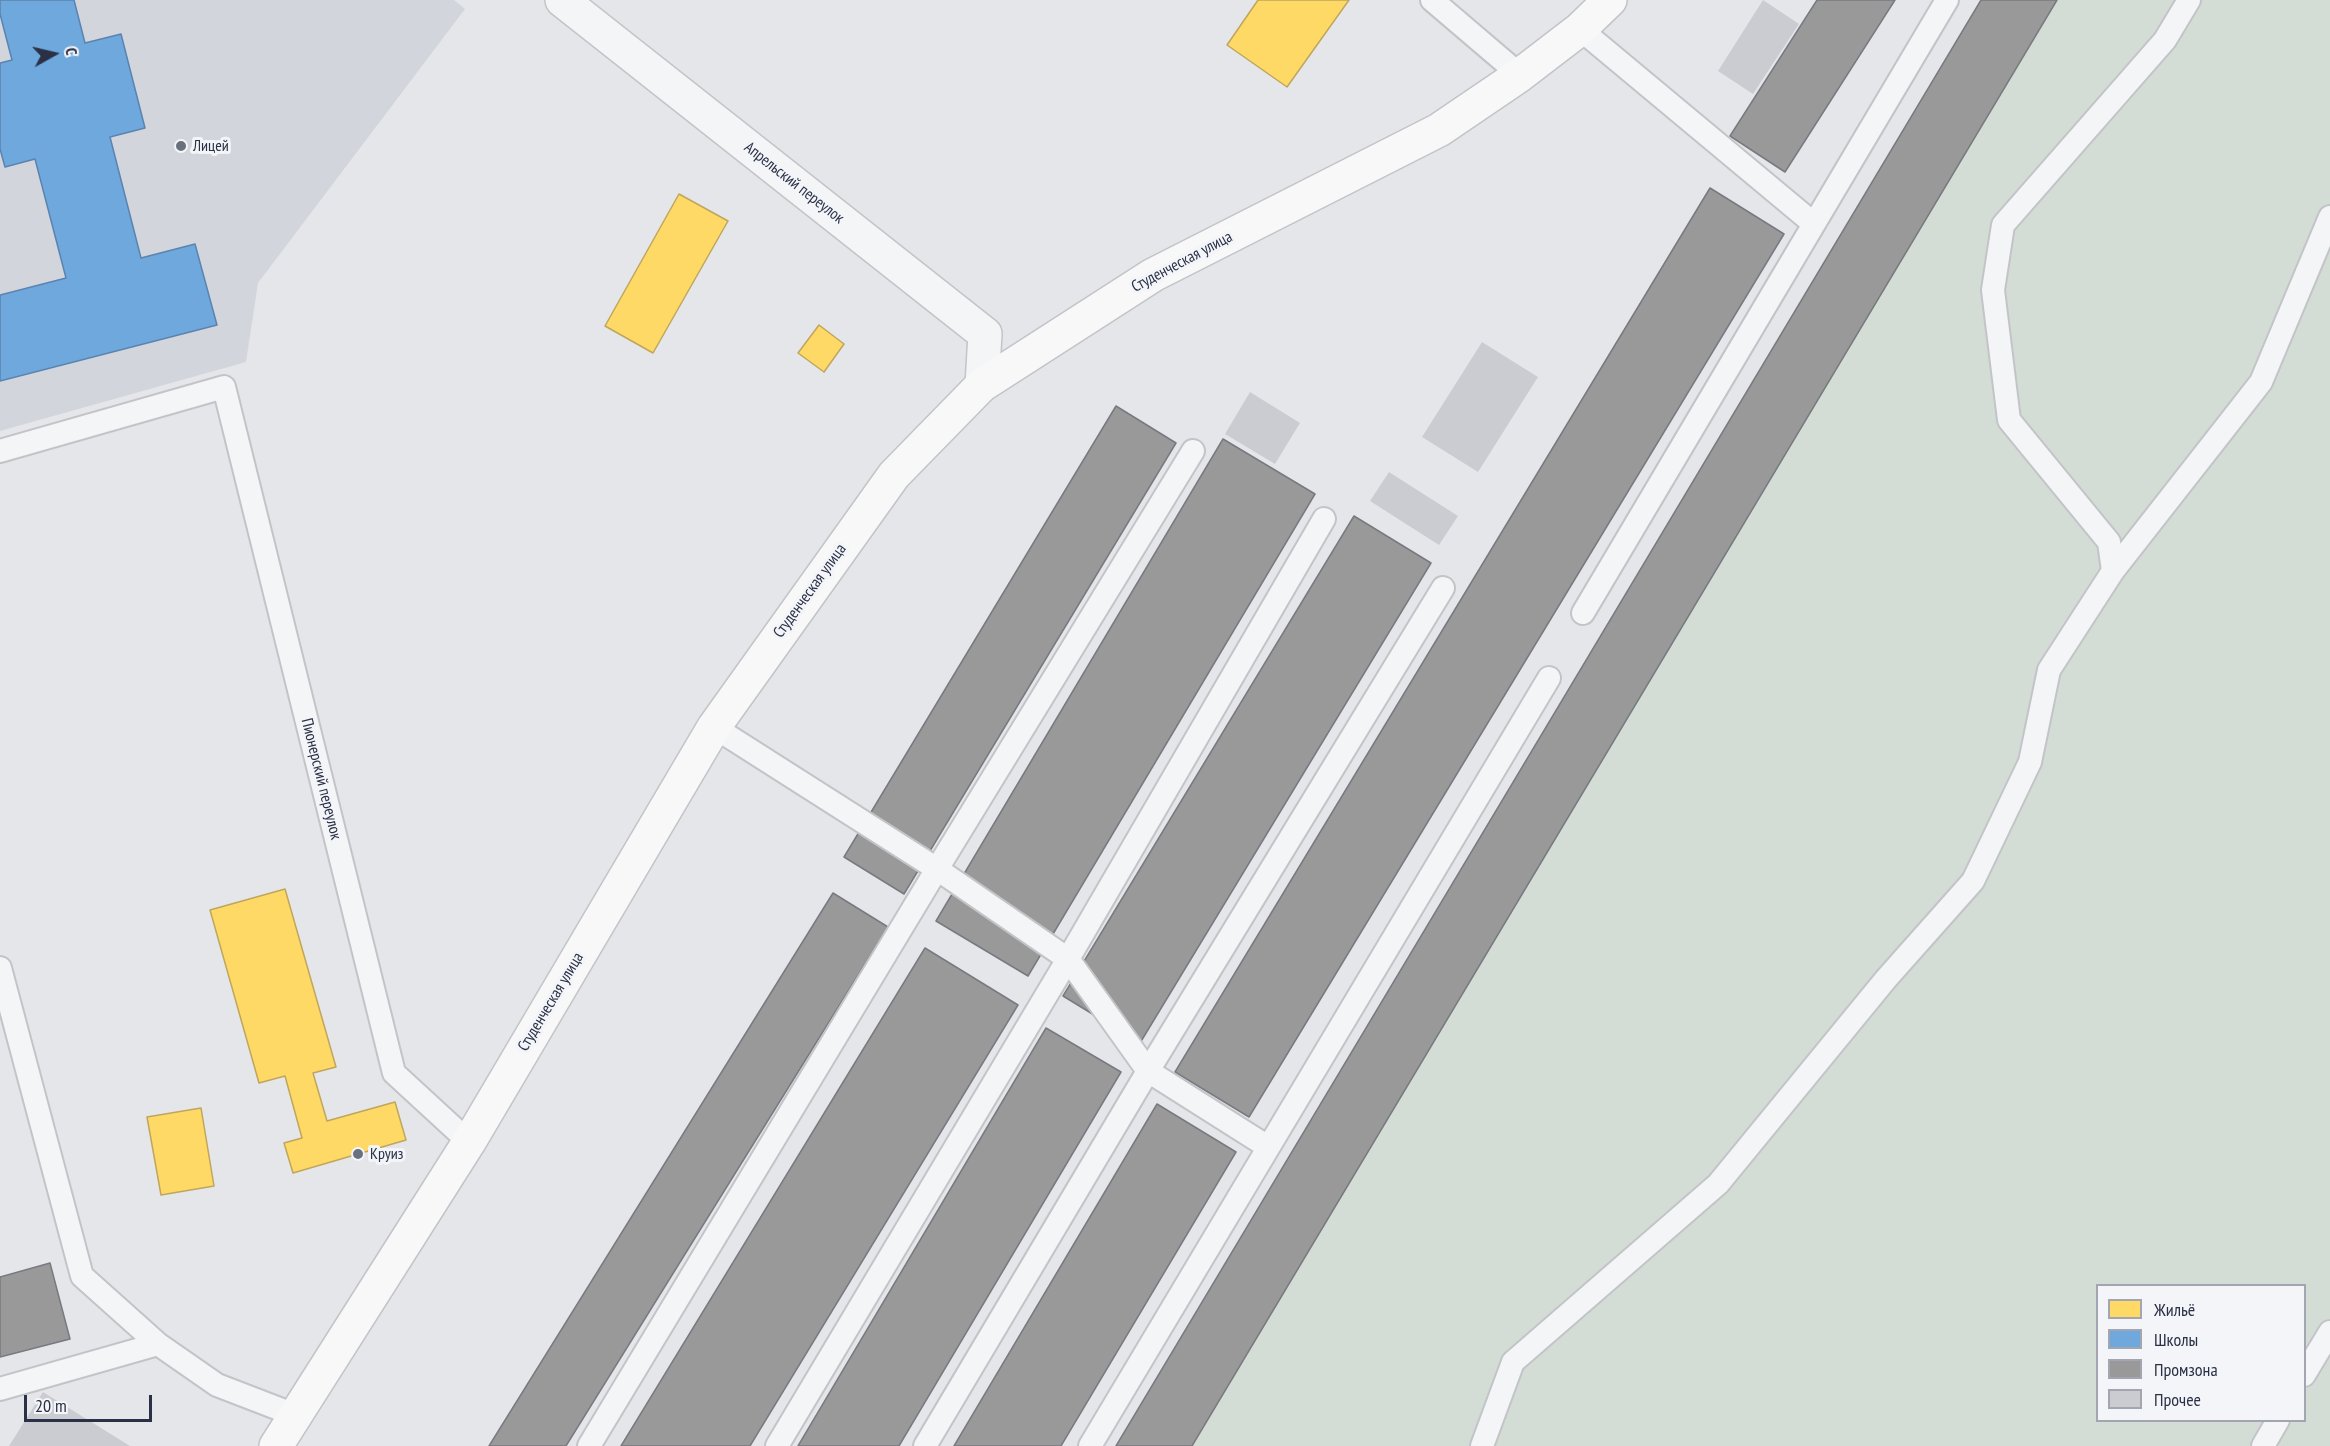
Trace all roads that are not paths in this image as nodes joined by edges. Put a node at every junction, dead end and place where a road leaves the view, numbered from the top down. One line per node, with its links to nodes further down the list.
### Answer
1 (562, 0): 10 (street, Апрельский переулок)
2 (1432, 0): 7 (lane)
3 (1610, 0): 6 (main road, Студенческая улица)
4 (1947, 0): 9 (lane)
5 (2189, 0): 14 (lane)
6 (1580, 29): 7 (main road, Студенческая улица); 9 (lane)
7 (1520, 75): 10 (main road, Студенческая улица)
8 (2330, 217): 14 (lane)
9 (1814, 224): 16 (lane)
10 (982, 385): 18 (main road, Студенческая улица)
11 (1193, 451): 19 (lane)
12 (0, 452): 23 (lane, Пионерский переулок)
13 (1324, 519): 20 (lane)
14 (2113, 571): 36 (lane)
15 (1443, 588): 22 (lane)
16 (1583, 613)
17 (1549, 678): 24 (lane)
18 (714, 727): 19 (lane); 23 (main road, Студенческая улица)
19 (937, 869): 20 (lane); 32 (lane)
20 (1068, 958): 22 (lane); 33 (lane)
21 (0, 968): 26 (lane)
22 (1148, 1071): 24 (lane); 34 (lane)
23 (468, 1142): 29 (main road, Студенческая улица)
24 (1268, 1147): 35 (lane)
25 (2330, 1332): 27 (lane)
26 (158, 1344): 28 (lane); 29 (lane)
27 (2306, 1372)
28 (0, 1389)
29 (295, 1415): 31 (main road, Студенческая улица)
30 (2277, 1422): 37 (lane)
31 (276, 1446)
32 (589, 1446)
33 (777, 1446)
34 (925, 1446)
35 (1090, 1446)
36 (1482, 1446)
37 (2263, 1446)

